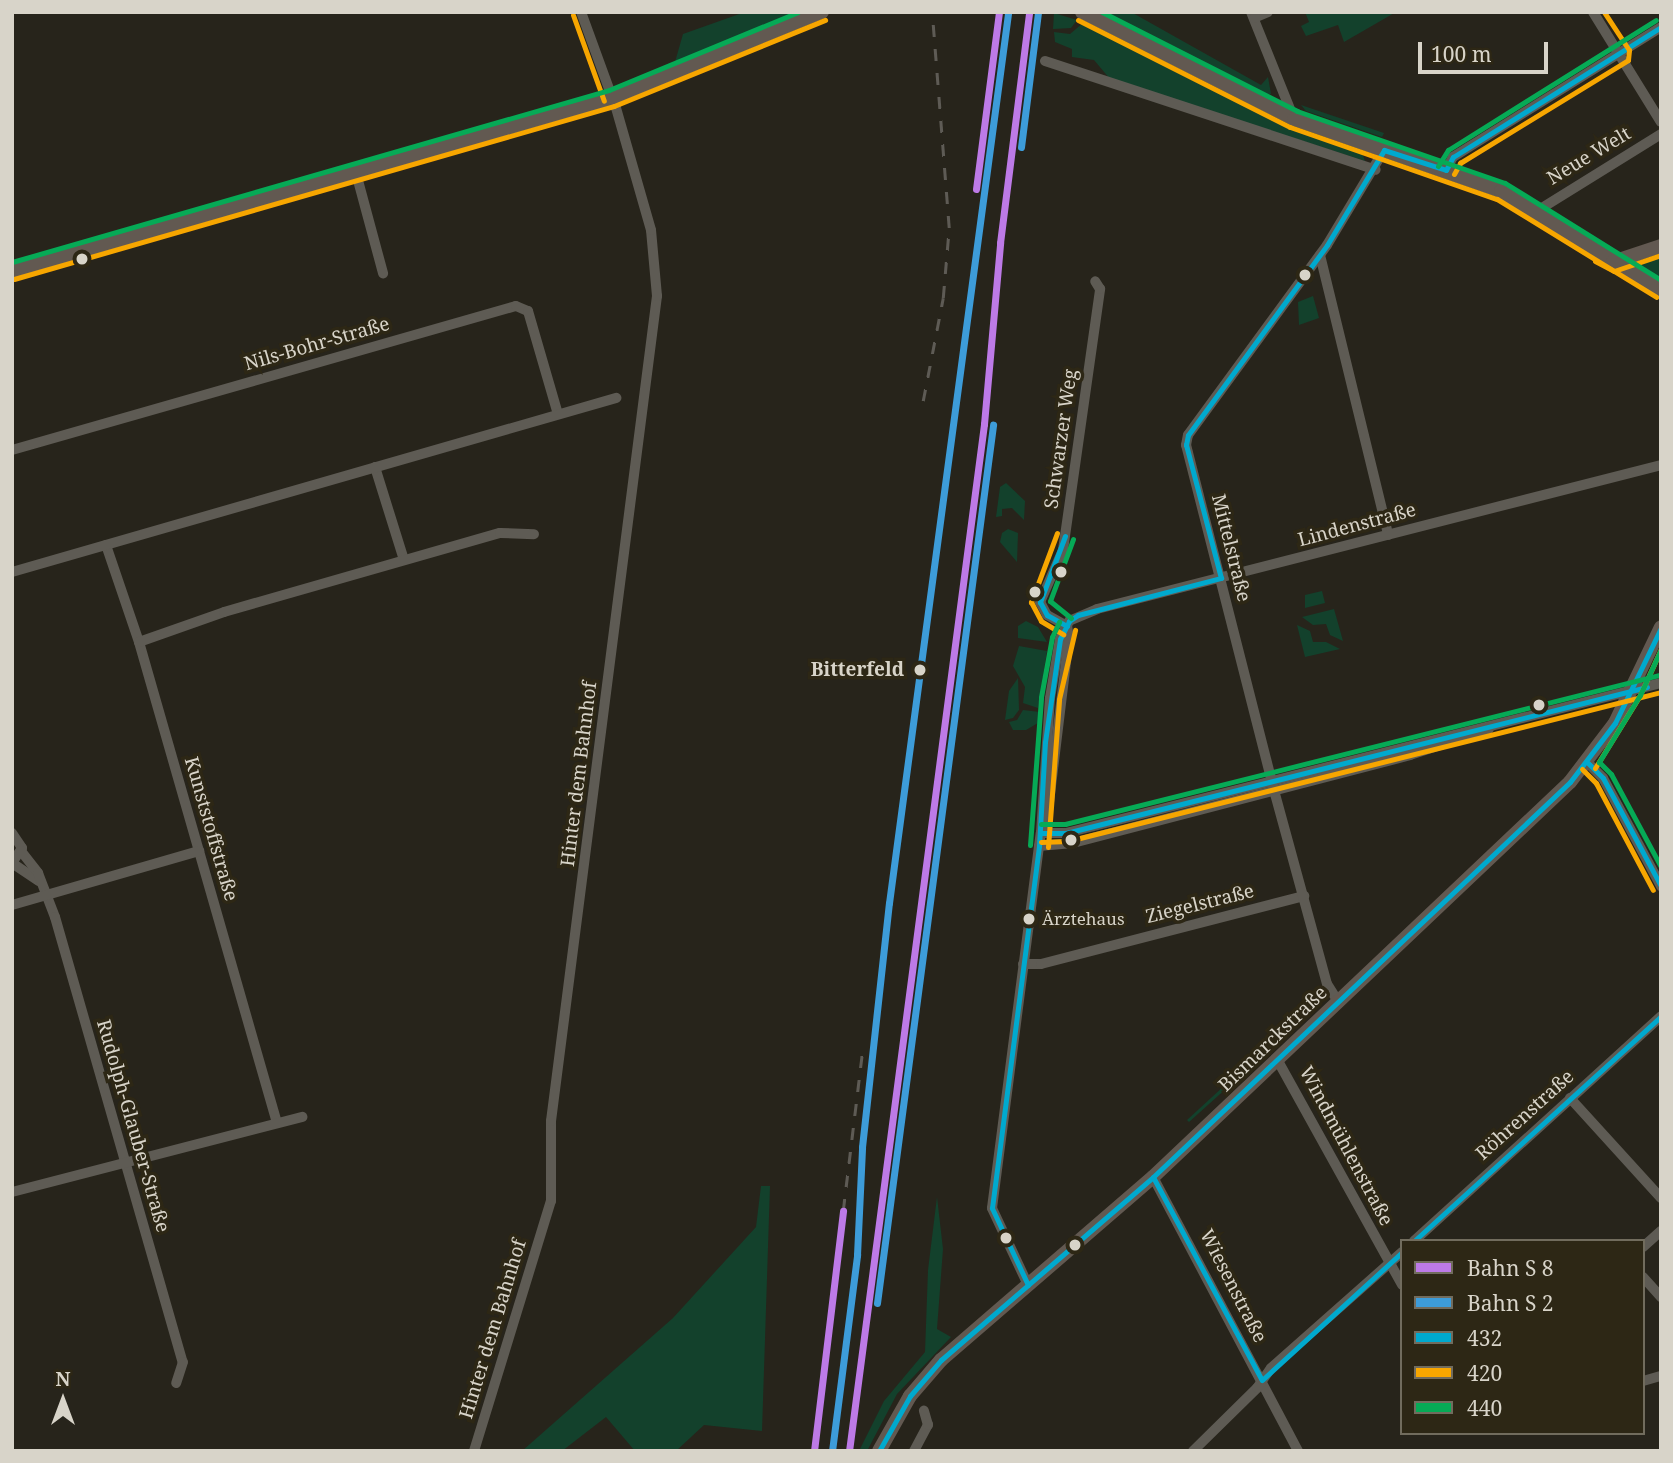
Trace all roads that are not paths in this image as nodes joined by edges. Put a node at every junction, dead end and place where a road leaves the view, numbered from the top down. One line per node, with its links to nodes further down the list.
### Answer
1 (581, 12): 11 (street, Hinter dem Bahnhof)
2 (822, 12): 11 (main road)
3 (1082, 12): 12 (main road)
4 (1268, 12): 6 (street)
5 (1593, 12): 8 (street)
6 (1252, 15): 10 (street)
7 (1661, 27): 8 (street)
8 (1621, 54): 14 (street); 18 (street)
9 (1045, 61): 17 (street)
10 (1283, 86): 12 (street); 13 (street)
11 (612, 98): 19 (main road); 80 (street, Hinter dem Bahnhof)
12 (1267, 107): 13 (main road)
13 (1294, 119): 16 (main road)
14 (1661, 122)
15 (1657, 136): 20 (street, Neue Welt)
16 (1384, 150): 17 (street, Mittelstraße); 18 (main road)
17 (1376, 170): 22 (street, Mittelstraße)
18 (1446, 170): 20 (main road)
19 (356, 173): 24 (main road); 25 (street)
20 (1537, 211): 23 (main road)
21 (1661, 246): 23 (main road)
22 (1320, 255): 34 (street); 38 (street, Mittelstraße)
23 (1613, 262): 27 (main road)
24 (12, 271)
25 (383, 273)
26 (1096, 281): 39 (street, Schwarzer Weg)
27 (1661, 290)
28 (616, 398): 29 (street)
29 (558, 414): 30 (street, Nils-Bohr-Straße); 32 (street)
30 (12, 450)
31 (1661, 465): 34 (street, Lindenstraße)
32 (376, 467): 35 (street); 36 (street)
33 (534, 534): 36 (street)
34 (1388, 535): 38 (street, Lindenstraße)
35 (106, 545): 37 (street); 41 (street, Kunststoffstraße)
36 (404, 560): 41 (street)
37 (12, 572)
38 (1221, 578): 39 (street, Lindenstraße); 45 (street, Mittelstraße)
39 (1067, 626): 47 (street)
40 (1661, 627): 43 (main road, Bismarckstraße)
41 (139, 642): 50 (street, Kunststoffstraße)
42 (1661, 683): 43 (street)
43 (1633, 690): 44 (main road, Bismarckstraße); 45 (street)
44 (1588, 762): 53 (street); 58 (main road, Bismarckstraße)
45 (1273, 786): 47 (street); 48 (street); 55 (street, Mittelstraße)
46 (12, 833): 49 (street, Rudolph-Glauber-Straße)
47 (1041, 833): 48 (street)
48 (1039, 846): 57 (street)
49 (22, 851): 51 (street, Rudolph-Glauber-Straße); 52 (street, Rudolph-Glauber-Straße)
50 (199, 851): 54 (street); 63 (street, Kunststoffstraße)
51 (12, 863): 52 (street, Rudolph-Glauber-Straße)
52 (38, 881): 54 (street, Rudolph-Glauber-Straße)
53 (1661, 886)
54 (47, 895): 56 (street); 64 (street, Rudolph-Glauber-Straße)
55 (1304, 896): 57 (street, Ziegelstraße); 58 (street, Mittelstraße)
56 (12, 905)
57 (1023, 964): 75 (street)
58 (1339, 1003): 60 (main road, Bismarckstraße)
59 (1661, 1016): 61 (street, Röhrenstraße)
60 (1278, 1061): 65 (main road, Bismarckstraße); 72 (street, Windmühlenstraße)
61 (1570, 1098): 67 (street); 69 (street, Röhrenstraße)
62 (302, 1116): 63 (street)
63 (277, 1124): 64 (street)
64 (125, 1161): 66 (street); 78 (street, Rudolph-Glauber-Straße)
65 (1153, 1177): 75 (main road, Bismarckstraße); 77 (street, Wiesenstraße)
66 (12, 1192)
67 (1661, 1198)
68 (1661, 1231): 70 (street)
69 (1416, 1239)
70 (1645, 1245)
71 (1400, 1254): 72 (street)
72 (1390, 1263): 74 (street, Windmühlenstraße); 77 (street)
73 (1645, 1279): 76 (street)
74 (1400, 1281)
75 (1028, 1285): 81 (main road, Bismarckstraße)
76 (1661, 1297)
77 (1262, 1380): 83 (street); 84 (street, Wiesenstraße)
78 (176, 1383)
79 (924, 1410): 82 (street)
80 (474, 1451)
81 (879, 1451)
82 (914, 1451)
83 (1193, 1451)
84 (1298, 1451)

